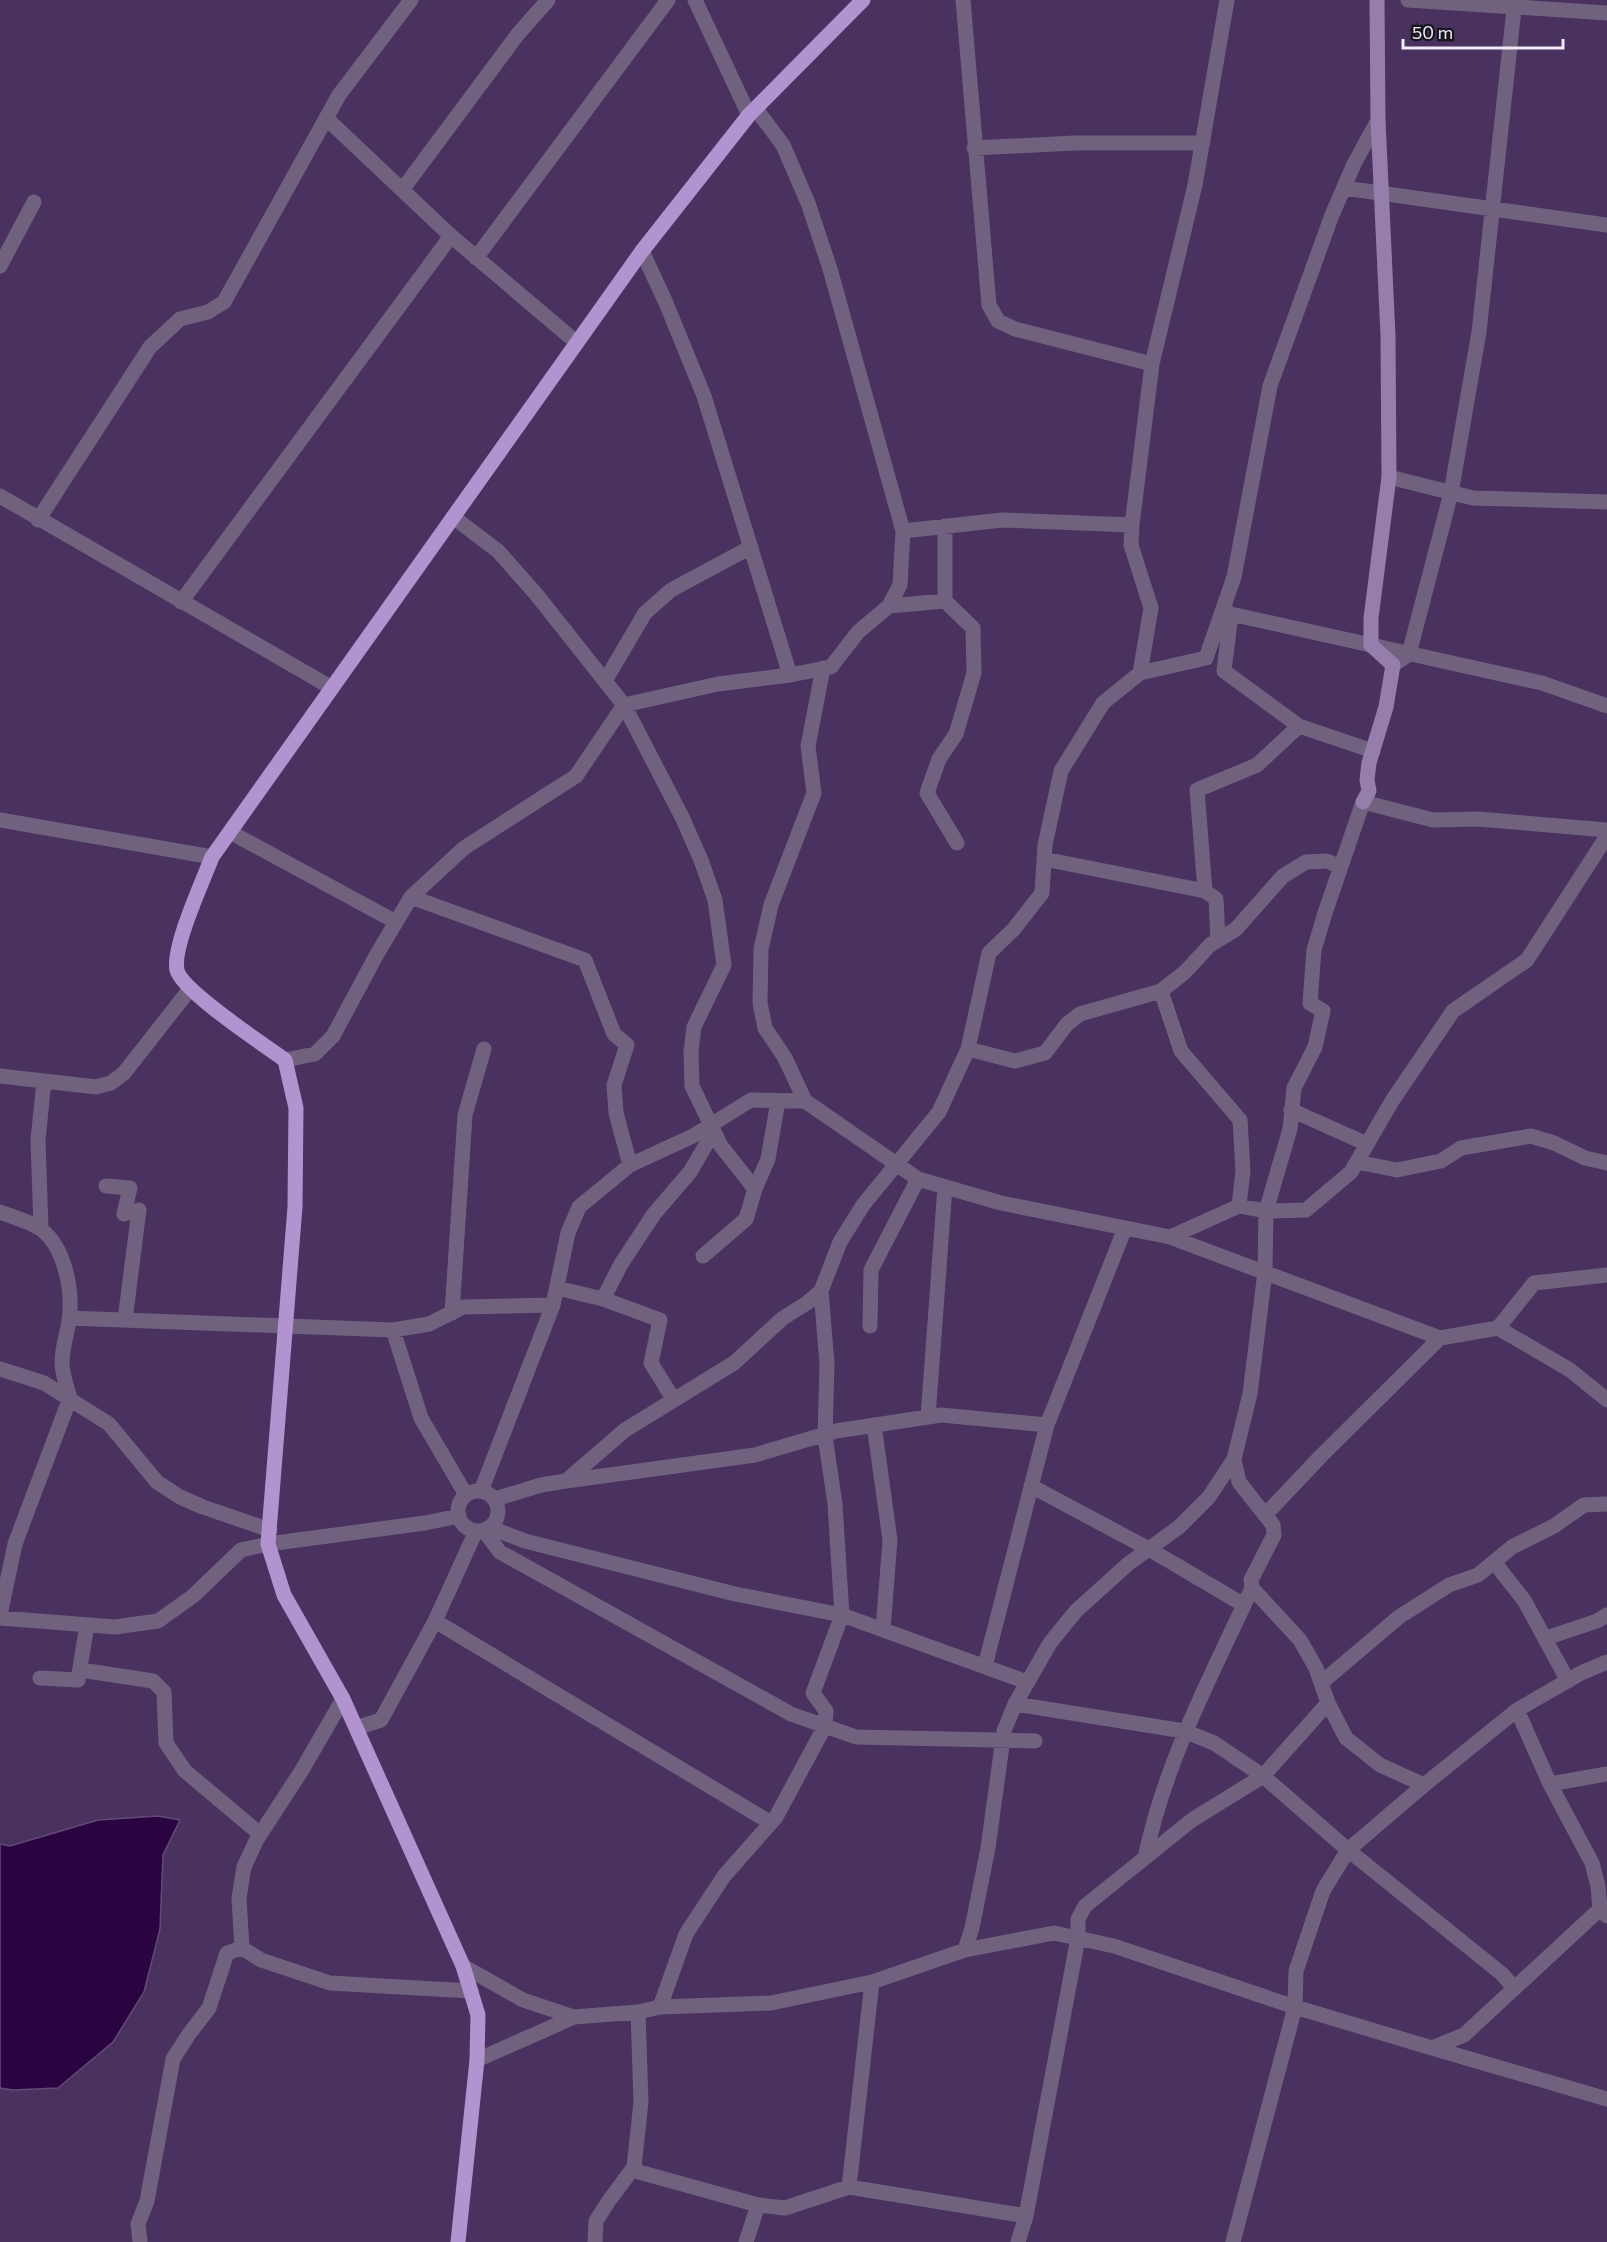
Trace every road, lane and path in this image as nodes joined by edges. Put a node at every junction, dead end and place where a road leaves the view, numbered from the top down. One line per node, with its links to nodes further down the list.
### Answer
1 (411, 0): 13 (street)
2 (548, 0): 18 (street)
3 (668, 0): 25 (street)
4 (695, 0): 12 (street)
5 (863, 0): 12 (main road)
6 (963, 0): 16 (street)
7 (1227, 0): 15 (street)
8 (1377, 0): 14 (street)
9 (1408, 0): 10 (street)
10 (1515, 4): 11 (street); 21 (street)
11 (1607, 13)
12 (753, 112): 24 (main road); 37 (street)
13 (326, 118): 18 (street); 34 (street)
14 (1378, 120): 17 (street); 19 (street)
15 (1203, 143): 16 (street); 28 (street)
16 (974, 148): 28 (street)
17 (1344, 188): 19 (street); 42 (street)
18 (402, 190): 23 (street)
19 (1382, 192): 21 (street); 29 (street)
20 (34, 202): 26 (street)
21 (1493, 208): 22 (street); 30 (street)
22 (1607, 225)
23 (451, 236): 25 (street); 40 (street)
24 (642, 251): 27 (main road); 38 (street)
25 (476, 258): 27 (street)
26 (0, 266)
27 (576, 342): 33 (main road)
28 (1152, 364): 35 (street)
29 (1389, 477): 30 (street); 43 (street)
30 (1451, 493): 32 (street); 44 (street)
31 (0, 496): 34 (street)
32 (1607, 502)
33 (453, 517): 49 (street); 50 (main road)
34 (38, 520): 40 (street)
35 (1132, 525): 36 (street); 47 (street)
36 (945, 526): 37 (street); 39 (street)
37 (903, 531): 41 (street)
38 (751, 547): 48 (street); 49 (street)
39 (945, 601): 41 (street); 60 (street)
40 (181, 602): 50 (street)
41 (889, 606): 46 (street)
42 (1227, 612): 43 (street); 47 (street); 53 (street)
43 (1371, 645): 44 (street); 45 (street)
44 (1409, 654): 45 (street); 52 (street)
45 (1392, 665): 54 (street)
46 (822, 668): 48 (street); 76 (street)
47 (1140, 673): 62 (street)
48 (790, 675): 51 (street)
49 (605, 681): 51 (street)
50 (332, 688): 58 (main road)
51 (624, 705): 65 (street); 78 (street)
52 (1607, 706)
53 (1299, 726): 54 (street); 64 (street)
54 (1373, 751): 55 (street)
55 (1364, 802): 57 (street); 63 (street)
56 (0, 820): 61 (street)
57 (1607, 830)
58 (230, 832): 61 (main road); 66 (street)
59 (1607, 836): 79 (street)
60 (957, 843)
61 (212, 857): 68 (main road)
62 (1044, 859): 64 (street); 71 (street)
63 (1340, 867): 67 (street); 77 (street)
64 (1205, 891): 67 (street)
65 (411, 897): 66 (street); 83 (street)
66 (396, 922): 72 (street)
67 (1218, 940): 69 (street)
68 (190, 989): 72 (main road); 74 (street)
69 (1161, 991): 71 (street); 88 (street)
70 (484, 1049): 101 (street)
71 (968, 1049): 81 (street)
72 (285, 1060): 105 (main road)
73 (0, 1076): 74 (street)
74 (44, 1081): 92 (street)
75 (778, 1101): 76 (street); 78 (street); 87 (street)
76 (805, 1101): 81 (street)
77 (1292, 1110): 79 (street); 89 (street)
78 (712, 1128): 83 (street); 87 (street); 99 (street)
79 (1367, 1144): 80 (street)
80 (1358, 1162): 82 (street); 89 (street)
81 (896, 1163): 84 (street); 98 (street)
82 (1607, 1163)
83 (630, 1166): 97 (street)
84 (918, 1179): 86 (street); 104 (street)
85 (106, 1186): 103 (street)
86 (945, 1187): 91 (street); 113 (street)
87 (755, 1189): 94 (street)
88 (1239, 1206): 89 (street); 93 (street)
89 (1266, 1211): 95 (street)
90 (0, 1212): 92 (street)
91 (1125, 1228): 93 (street); 115 (street)
92 (41, 1229): 102 (street)
93 (1170, 1237): 95 (street)
94 (703, 1256)
95 (1264, 1272): 108 (street); 117 (street)
96 (1607, 1275): 106 (street)
97 (557, 1288): 99 (street); 100 (street)
98 (821, 1291): 111 (street); 116 (street)
99 (603, 1299): 111 (street)
100 (553, 1305): 101 (street); 121 (street)
101 (452, 1313): 107 (street)
102 (69, 1318): 103 (street); 110 (street)
103 (125, 1320): 105 (street)
104 (870, 1326)
105 (285, 1327): 107 (street); 126 (main road)
106 (1498, 1328): 108 (street); 112 (street)
107 (393, 1330): 120 (street)
108 (1440, 1338): 123 (street)
109 (0, 1369): 110 (street)
110 (70, 1398): 126 (street); 133 (street)
111 (674, 1400): 118 (street)
112 (1607, 1400)
113 (927, 1417): 114 (street); 115 (street)
114 (874, 1425): 116 (street); 136 (street)
115 (1047, 1425): 119 (street)
116 (825, 1436): 118 (street); 131 (street)
117 (1234, 1459): 123 (street); 127 (street)
118 (566, 1481): 121 (street)
119 (1031, 1486): 127 (street); 139 (street)
120 (466, 1495): 121 (street); 124 (street)
121 (488, 1495): 125 (street)
122 (1607, 1504): 128 (street)
123 (1266, 1514): 129 (street)
124 (459, 1516): 125 (street); 126 (street)
125 (483, 1530): 131 (street); 134 (street); 149 (street)
126 (269, 1537): 135 (street); 145 (main road)
127 (1149, 1549): 130 (street); 143 (street)
128 (1494, 1562): 137 (street); 144 (street)
129 (1252, 1588): 130 (street); 144 (street)
130 (1244, 1605): 151 (street)
131 (842, 1615): 136 (street); 149 (street)
132 (1607, 1615): 137 (street)
133 (0, 1616): 135 (street)
134 (435, 1621): 150 (street); 158 (street)
135 (87, 1625): 140 (street)
136 (883, 1630): 139 (street)
137 (1545, 1638): 142 (street)
138 (1607, 1662): 142 (street)
139 (985, 1666): 143 (street)
140 (81, 1670): 141 (street); 159 (street)
141 (40, 1678)
142 (1568, 1681): 148 (street)
143 (1027, 1682): 147 (street)
144 (1321, 1683): 146 (street)
145 (343, 1699): 150 (main road); 159 (street)
146 (1328, 1703): 155 (street); 157 (street)
147 (1015, 1704): 151 (street); 152 (street)
148 (1517, 1710): 156 (street); 157 (street)
149 (825, 1726): 152 (street); 158 (street)
150 (356, 1728): 166 (main road)
151 (1184, 1731): 155 (street); 161 (street)
152 (1002, 1740): 153 (street); 165 (street)
153 (1035, 1741)
154 (1607, 1774): 156 (street)
155 (1263, 1776): 160 (street); 161 (street)
156 (1550, 1784): 162 (street)
157 (1424, 1785): 160 (street)
158 (771, 1823): 170 (street)
159 (260, 1834): 164 (street)
160 (1348, 1850): 168 (street); 171 (street)
161 (1145, 1858): 163 (street)
162 (1605, 1911): 168 (street)
163 (1078, 1938): 165 (street); 171 (street); 180 (street)
164 (242, 1948): 169 (street); 181 (street)
165 (965, 1950): 167 (street)
166 (463, 1966): 169 (main road); 173 (street)
167 (872, 1982): 170 (street); 178 (street)
168 (1514, 1988): 174 (street)
169 (471, 1991): 175 (main road)
170 (660, 2007): 172 (street)
171 (1295, 2007): 174 (street); 186 (street)
172 (638, 2012): 173 (street); 177 (street)
173 (574, 2018): 175 (street)
174 (1432, 2048): 176 (street)
175 (477, 2060): 182 (main road)
176 (1607, 2099)
177 (634, 2167): 179 (street); 183 (street)
178 (849, 2187): 179 (street); 180 (street)
179 (758, 2205): 184 (street)
180 (1026, 2216): 185 (street)
181 (140, 2242)
182 (458, 2242)
183 (595, 2242)
184 (746, 2242)
185 (1018, 2242)
186 (1233, 2242)

